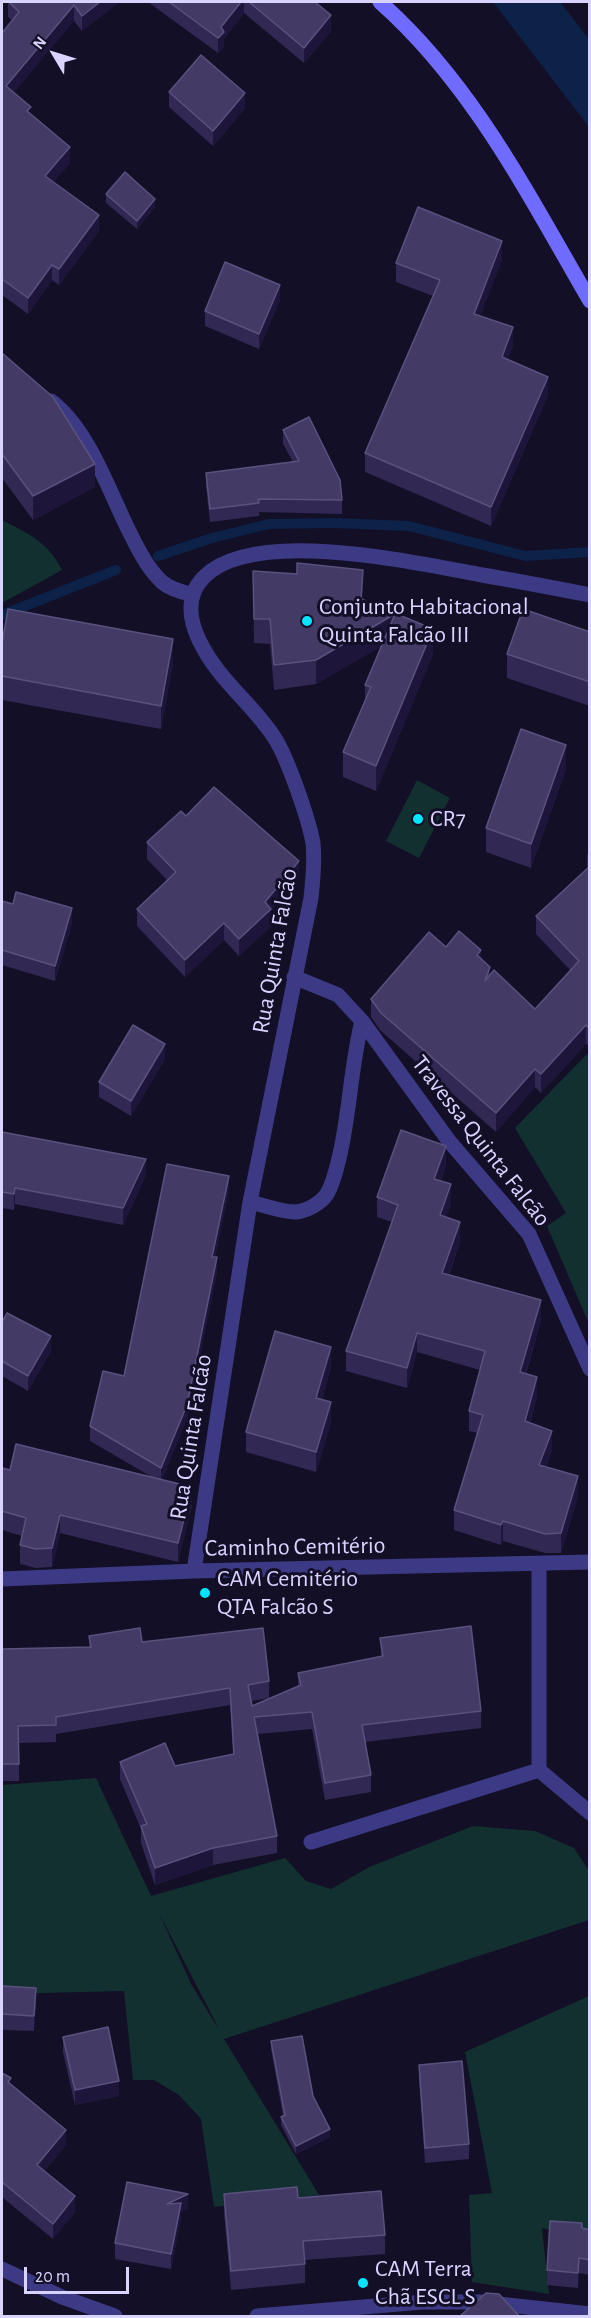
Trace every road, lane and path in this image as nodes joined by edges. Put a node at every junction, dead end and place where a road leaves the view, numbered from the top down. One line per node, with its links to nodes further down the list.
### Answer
1 (380, 2): 2 (main road)
2 (590, 301)
3 (51, 401): 4 (street)
4 (191, 594): 5 (street); 6 (street, Rua Quinta Falcão)
5 (590, 595)
6 (294, 977): 7 (street, Travessa Quinta Falcão); 8 (street, Rua Quinta Falcão)
7 (362, 1021): 8 (street); 9 (street, Travessa Quinta Falcão)
8 (250, 1202): 12 (street, Rua Quinta Falcão)
9 (590, 1369)
10 (590, 1562): 11 (street, Caminho Cemitério)
11 (539, 1564): 12 (street, Caminho Cemitério); 14 (street)
12 (194, 1571): 13 (street, Caminho Cemitério)
13 (2, 1579)
14 (539, 1770): 15 (street); 16 (street)
15 (590, 1813)
16 (311, 1842)
17 (2, 2269): 19 (street)
18 (590, 2314): 20 (street)
19 (115, 2316)
20 (257, 2316)

